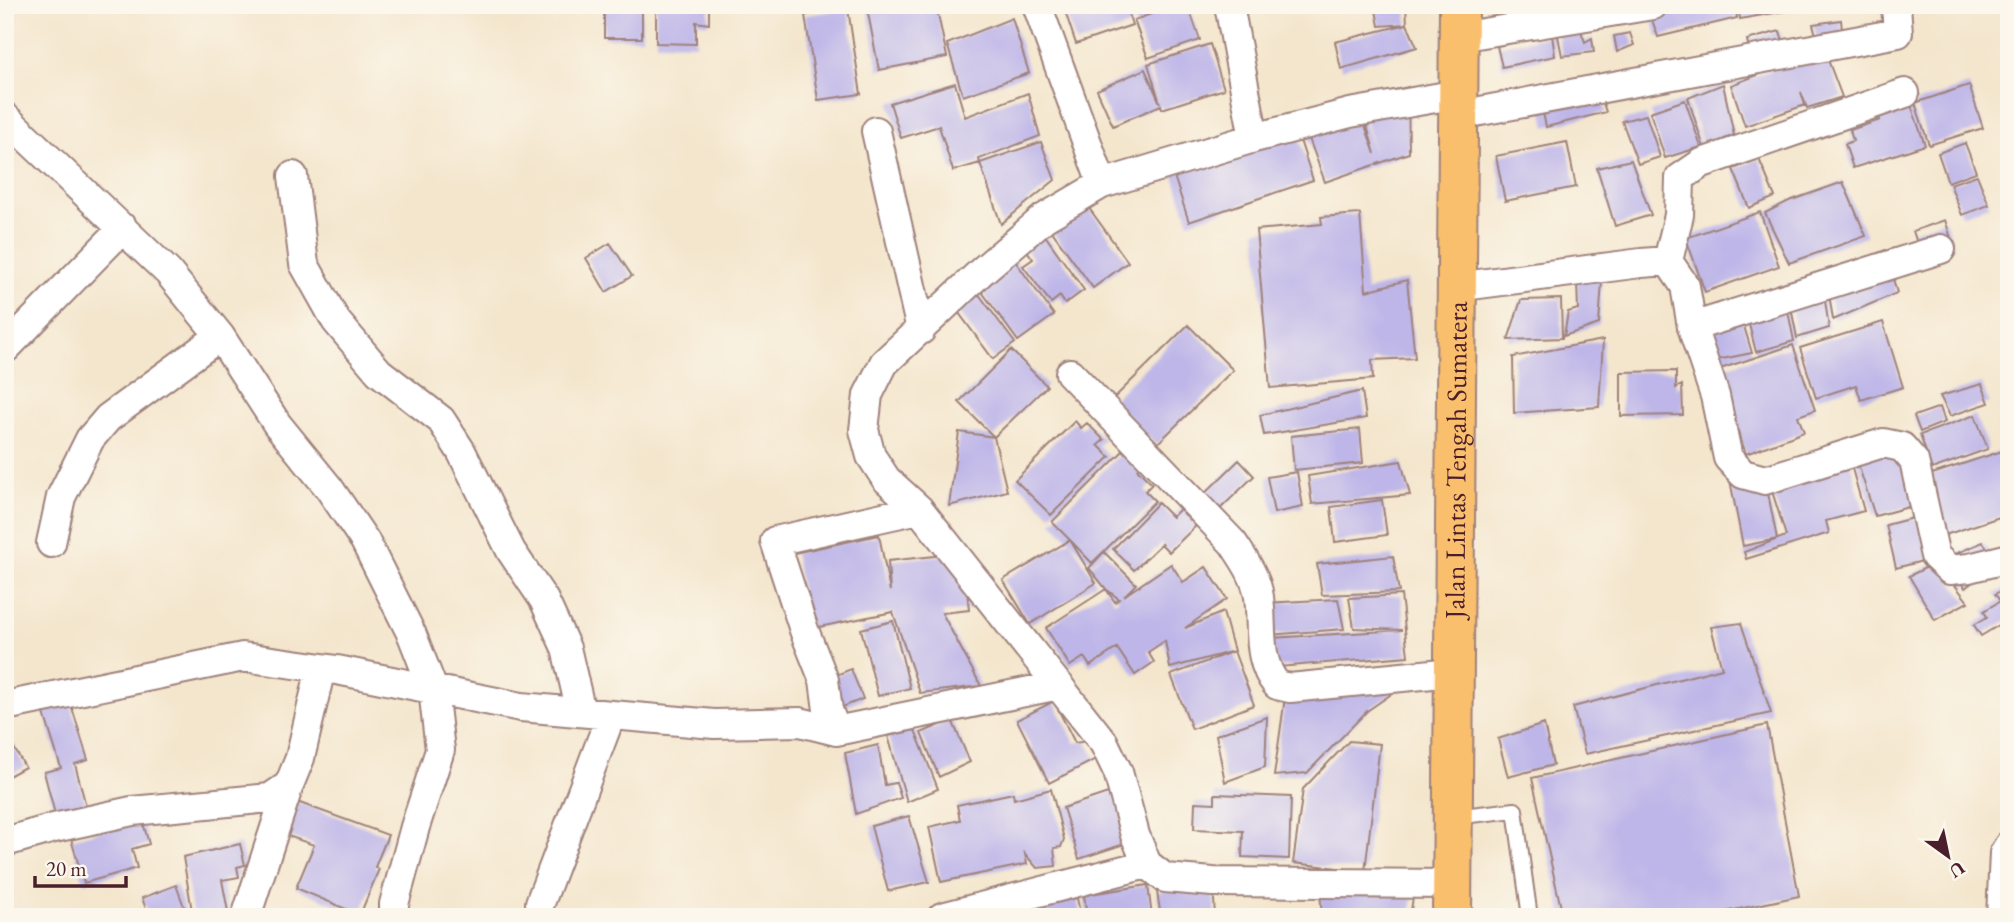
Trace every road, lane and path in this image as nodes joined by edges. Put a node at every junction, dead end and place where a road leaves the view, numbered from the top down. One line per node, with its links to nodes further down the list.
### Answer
1 (1037, 5): 12 (street)
2 (1229, 5): 10 (street)
3 (1653, 5): 5 (street)
4 (1896, 5): 7 (street)
5 (1459, 21): 7 (highway, Jalan Lintas Tengah Sumatera)
6 (1905, 93): 15 (street)
7 (1459, 104): 10 (street); 16 (highway, Jalan Lintas Tengah Sumatera)
8 (5, 117): 13 (street)
9 (876, 131): 18 (street)
10 (1254, 138): 12 (street)
11 (293, 176): 30 (street)
12 (1102, 184): 18 (street)
13 (123, 228): 19 (street); 20 (street)
14 (1941, 249): 17 (street)
15 (1668, 261): 16 (street); 17 (street)
16 (1456, 287): 26 (highway, Jalan Lintas Tengah Sumatera)
17 (1692, 327): 24 (street)
18 (920, 330): 22 (street)
19 (220, 336): 23 (street); 28 (street)
20 (6, 348)
21 (1070, 373): 26 (street)
22 (919, 509): 27 (street); 32 (street)
23 (51, 543)
24 (2009, 558)
25 (321, 668): 28 (street); 29 (street); 33 (street)
26 (1453, 672): 34 (highway, Jalan Lintas Tengah Sumatera)
27 (1059, 685): 32 (street); 37 (street)
28 (433, 689): 30 (street); 41 (street)
29 (5, 706)
30 (581, 712): 31 (street)
31 (611, 715): 32 (street); 39 (street)
32 (836, 731)
33 (289, 785): 35 (street); 40 (street)
34 (1451, 817): 38 (highway, Jalan Lintas Tengah Sumatera); 43 (lane)
35 (5, 842)
36 (2009, 845): 44 (street)
37 (1147, 864): 38 (street); 42 (street)
38 (1451, 900)
39 (540, 903)
40 (246, 917)
41 (394, 917)
42 (942, 917)
43 (1530, 917)
44 (2001, 917)

